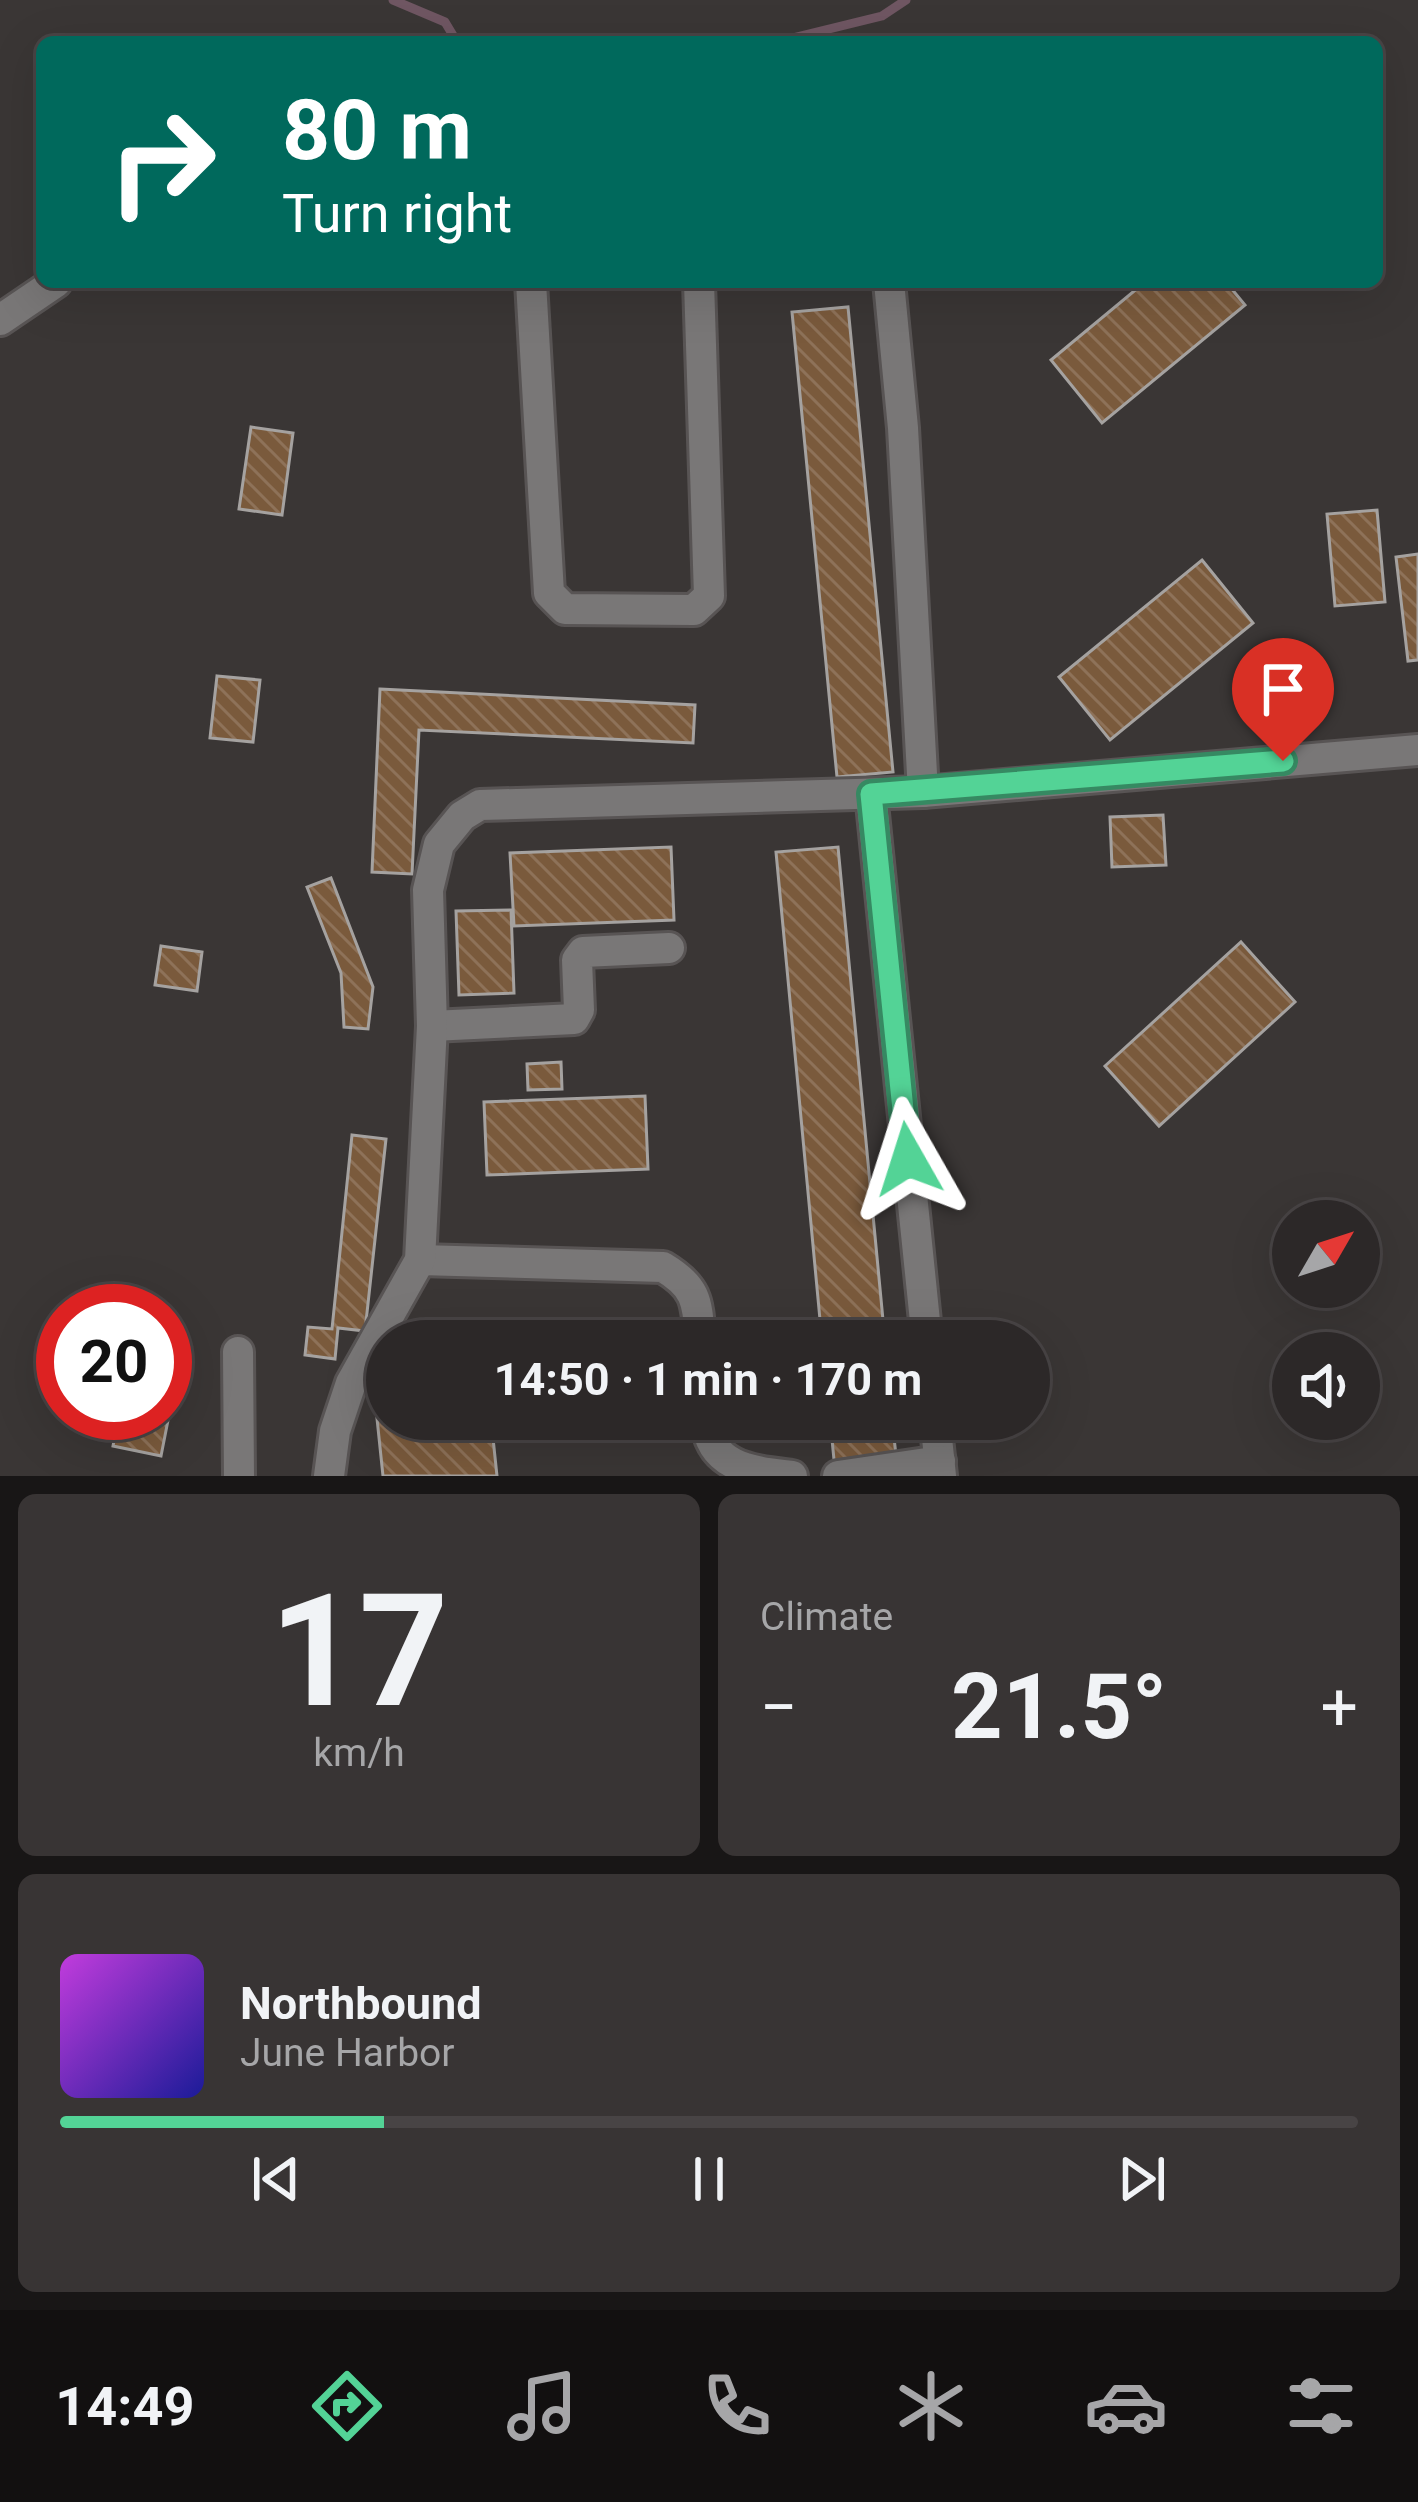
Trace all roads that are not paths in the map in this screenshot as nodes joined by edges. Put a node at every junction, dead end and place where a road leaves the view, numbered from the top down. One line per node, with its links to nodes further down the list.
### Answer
1 (47, 288): 5 (street)
2 (532, 288): 3 (street)
3 (699, 288)
4 (890, 288): 7 (street)
5 (0, 320)
6 (1418, 750): 7 (street)
7 (923, 792): 8 (street)
8 (871, 794): 10 (street); 13 (street)
9 (669, 948): 10 (street)
10 (432, 1026): 11 (street)
11 (419, 1260): 12 (street); 18 (street)
12 (698, 1320)
13 (925, 1320)
14 (238, 1352): 17 (street)
15 (709, 1440): 19 (street)
16 (940, 1469): 20 (street)
17 (239, 1476)
18 (329, 1476)
19 (792, 1476)
20 (838, 1476)

